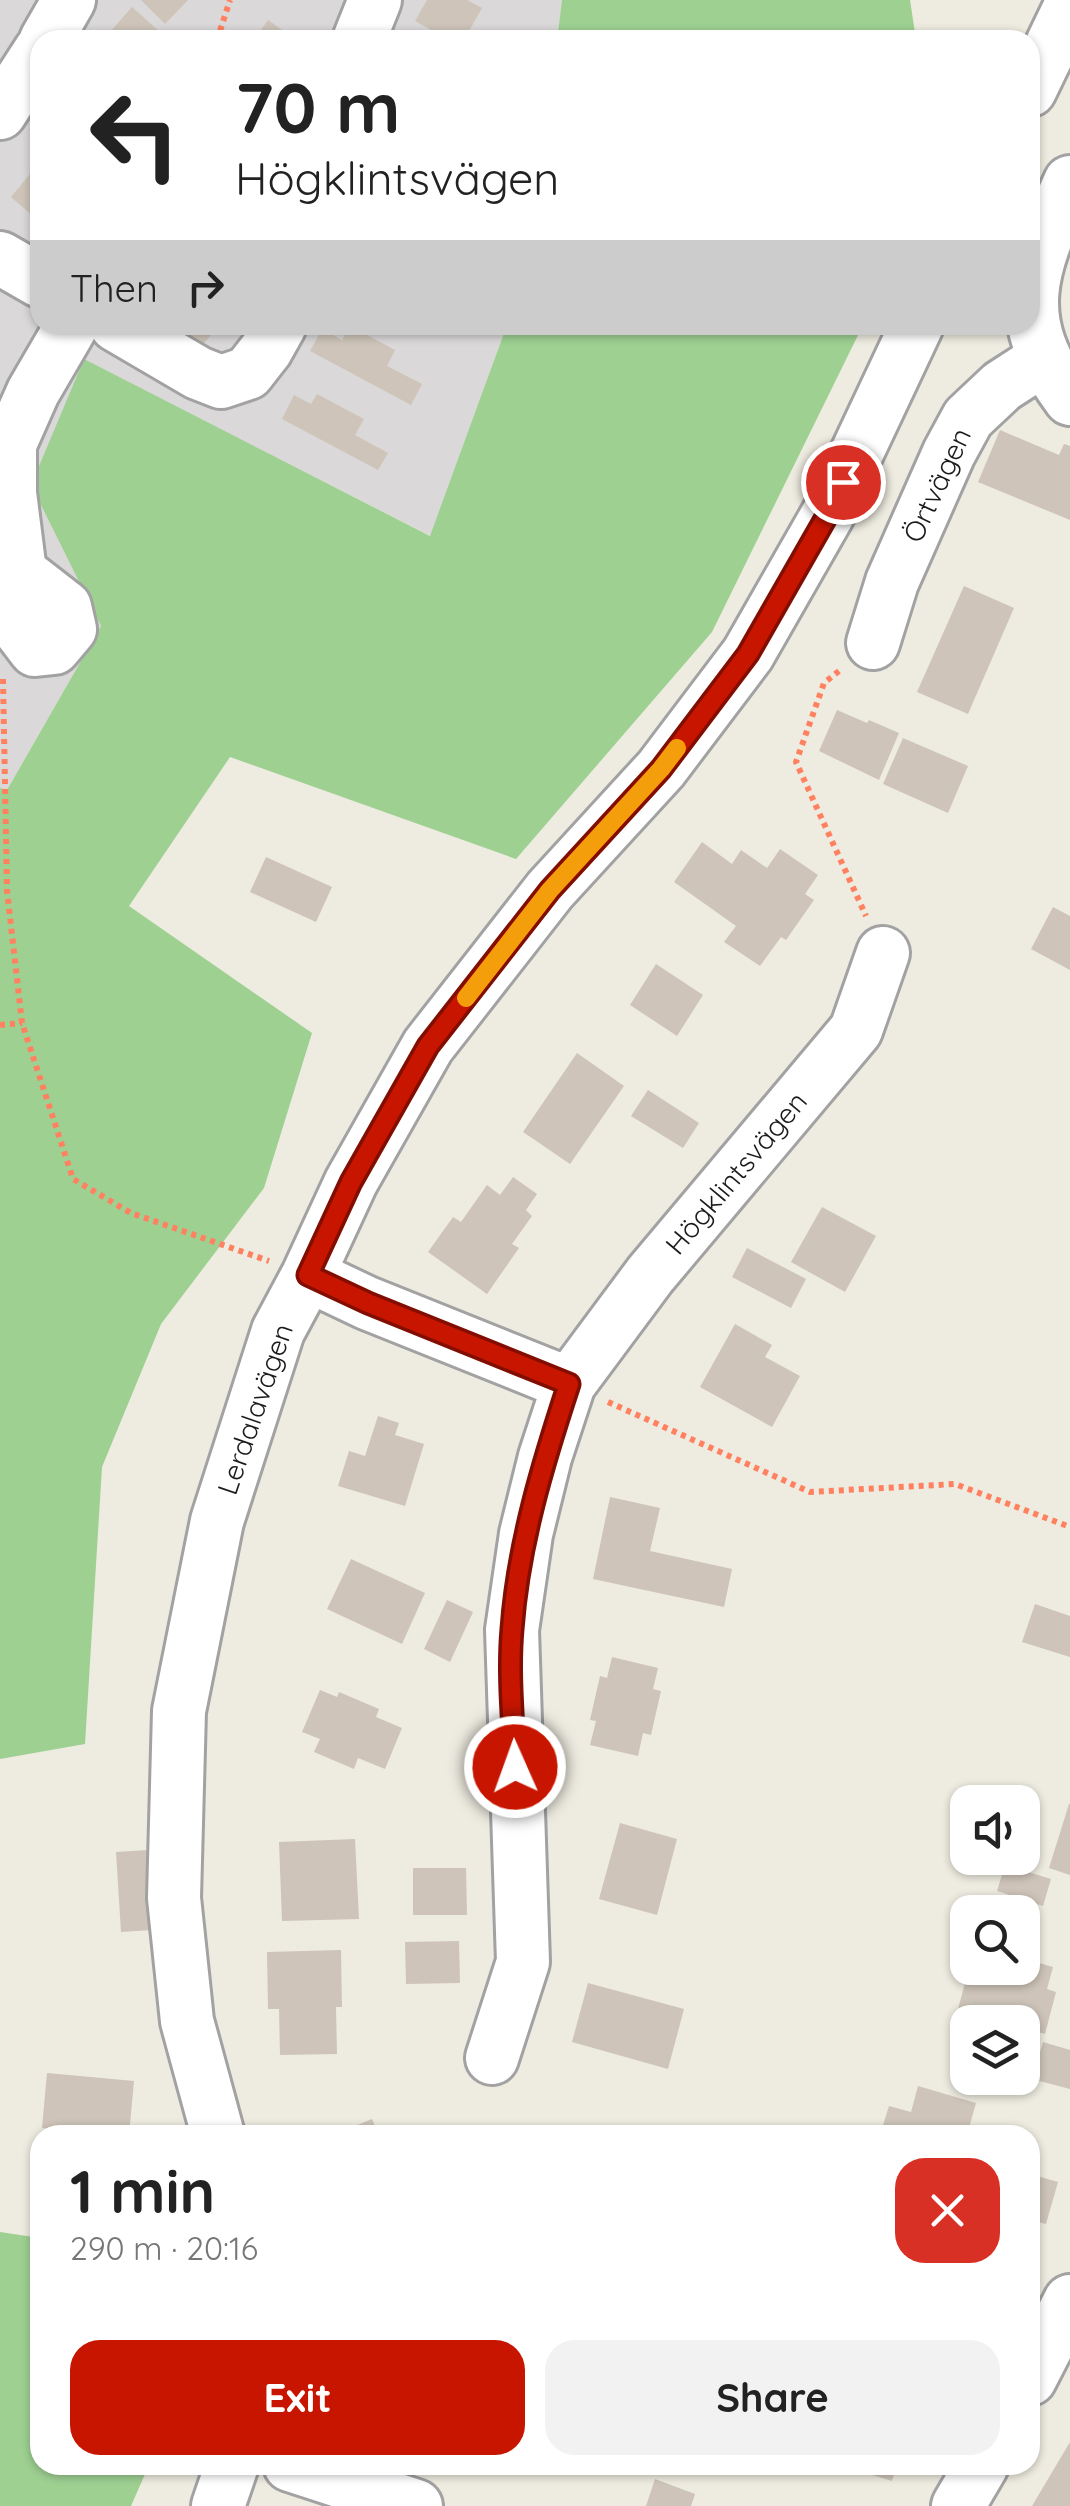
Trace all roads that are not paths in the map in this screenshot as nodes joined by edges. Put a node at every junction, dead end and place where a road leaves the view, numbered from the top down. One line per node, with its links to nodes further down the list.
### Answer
1 (68, 0): 4 (street)
2 (375, 0): 5 (street)
3 (1070, 7): 7 (street)
4 (52, 30)
5 (363, 30)
6 (30, 66): 8 (street)
7 (1040, 69)
8 (0, 113)
9 (1070, 182): 10 (street)
10 (1040, 249)
11 (0, 258): 12 (street)
12 (30, 275)
13 (66, 335): 19 (street)
14 (133, 335): 15 (street)
15 (274, 335)
16 (913, 335): 22 (street, Lerdalavägen)
17 (1036, 335): 18 (street)
18 (1057, 379): 20 (street, Örtvägen)
19 (20, 572)
20 (873, 644)
21 (883, 953): 23 (street, Högklintsvägen)
22 (308, 1275): 23 (street); 25 (street, Lerdalavägen)
23 (569, 1384): 24 (street, Högklintsvägen)
24 (492, 2058)
25 (215, 2125)
26 (1070, 2301): 27 (street)
27 (1040, 2360)
28 (229, 2475): 31 (street)
29 (321, 2475): 32 (street)
30 (976, 2475): 33 (street)
31 (218, 2506)
32 (416, 2506)
33 (958, 2506)

